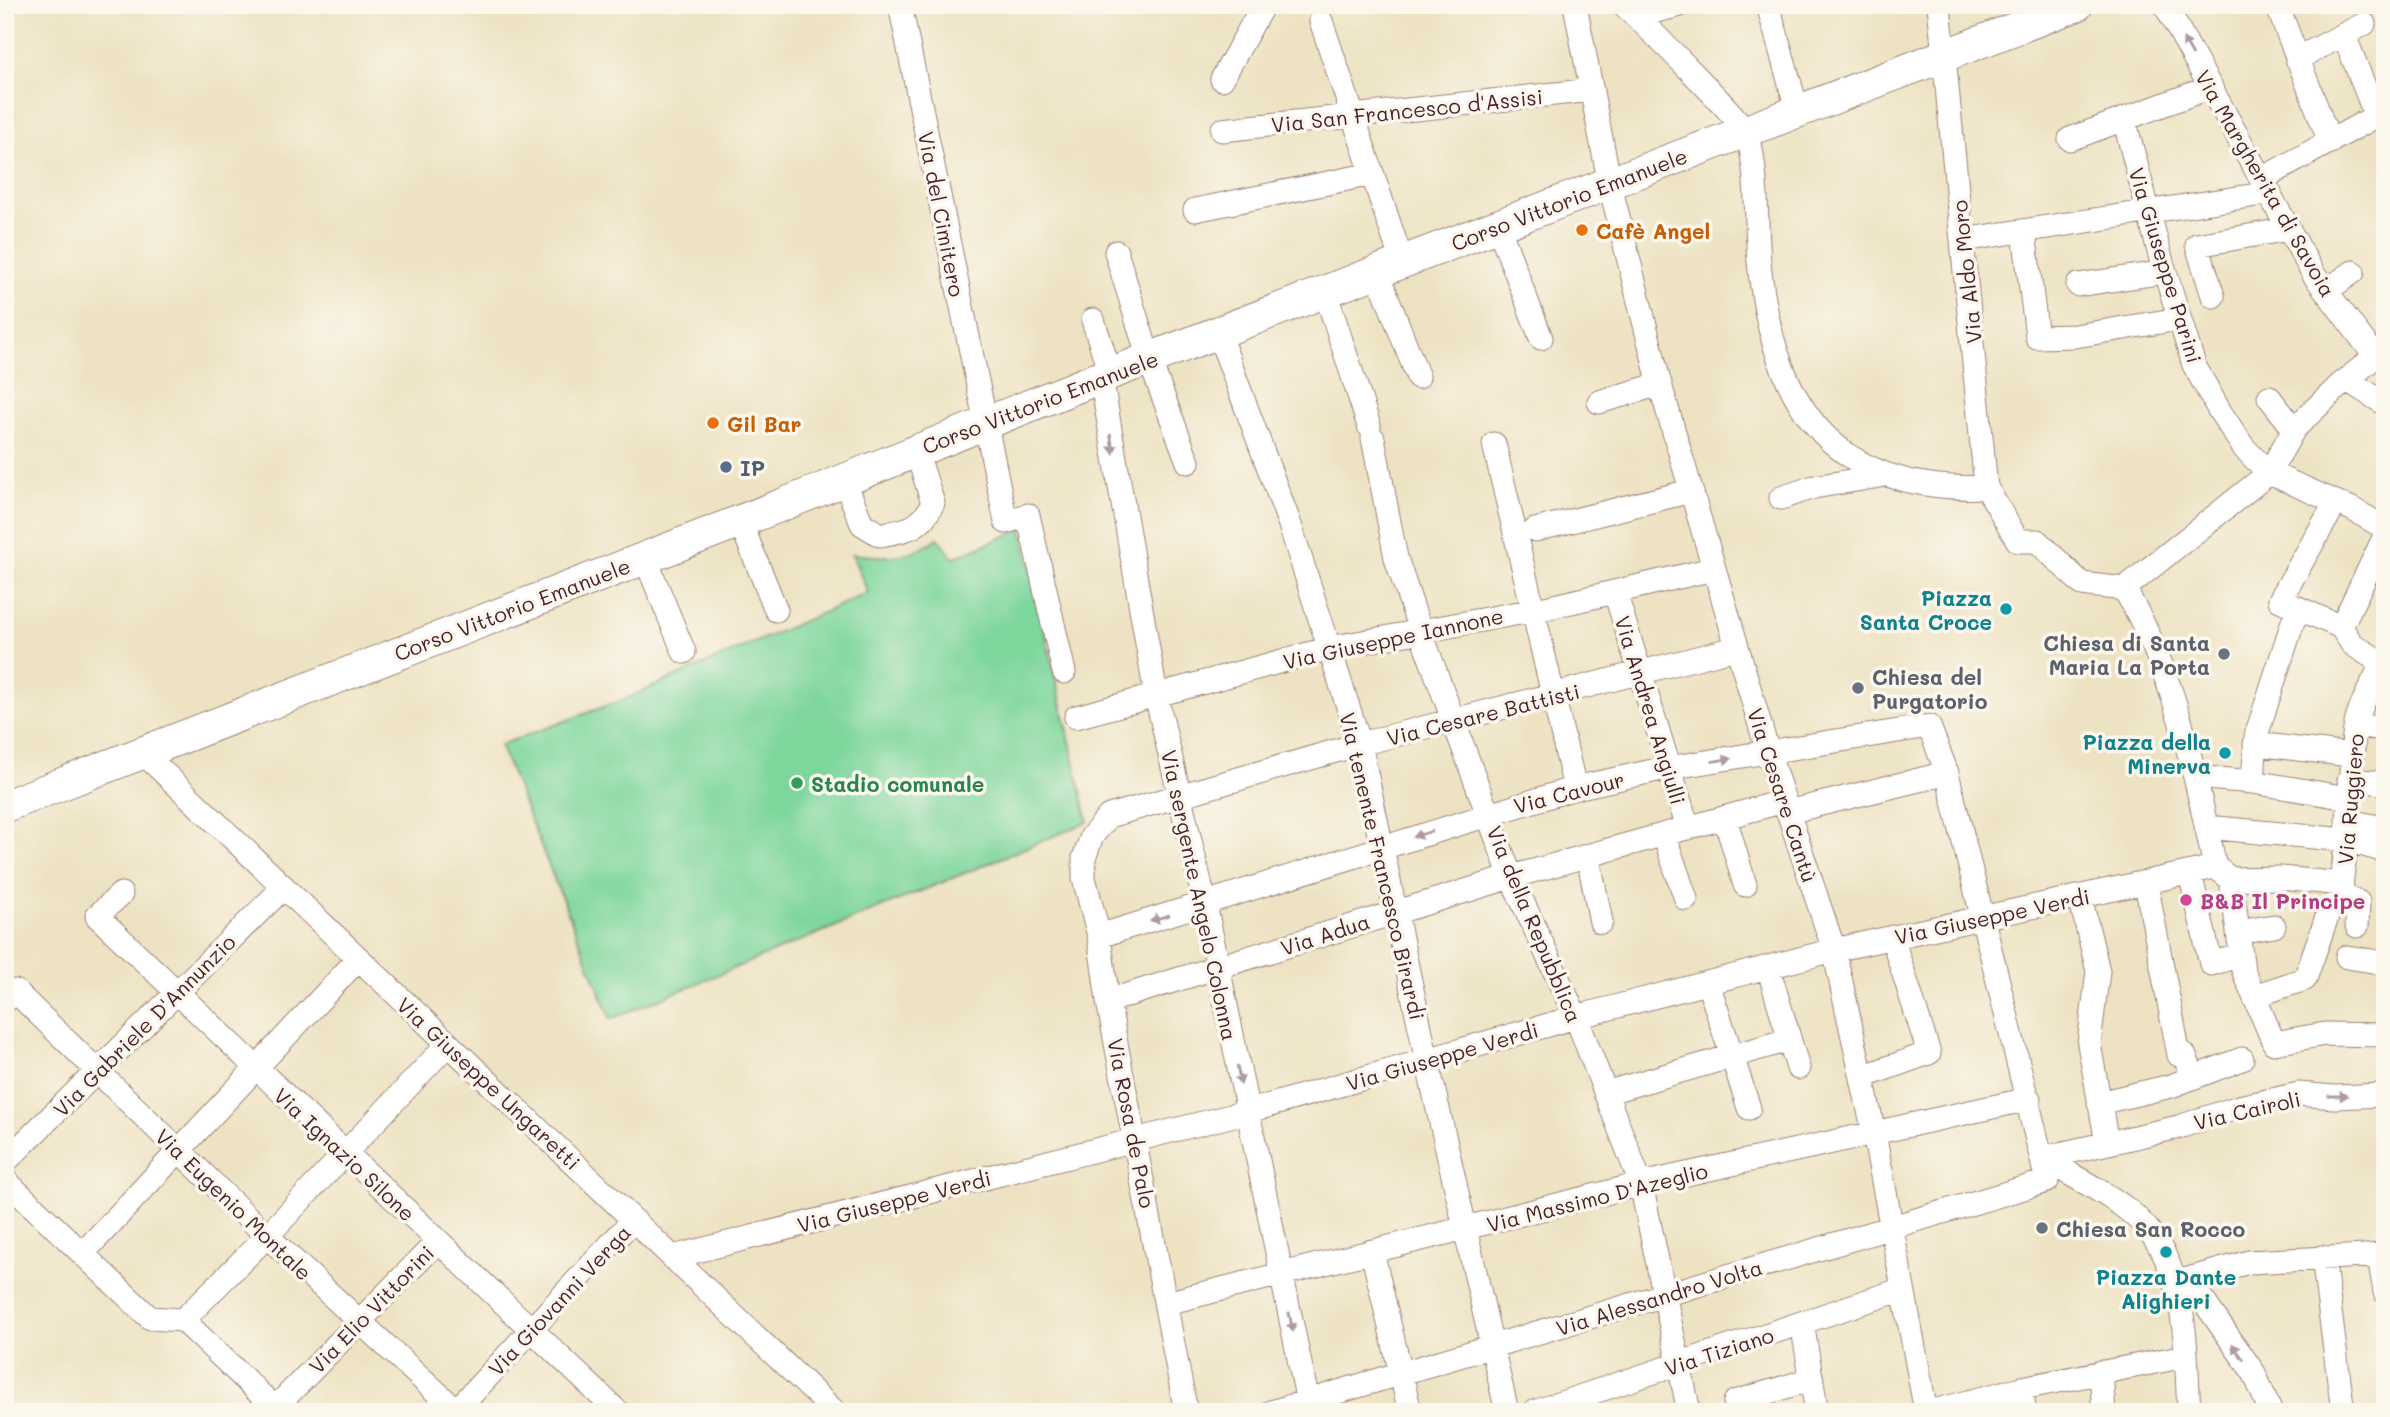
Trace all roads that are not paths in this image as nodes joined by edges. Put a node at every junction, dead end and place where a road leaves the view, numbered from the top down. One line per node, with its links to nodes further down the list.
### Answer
1 (900, 5): 54 (street, Via del Cimitero)
2 (1263, 5): 14 (street)
3 (1576, 5): 16 (street, Via Cesare Cantù)
4 (1680, 5): 10 (street)
5 (1768, 5): 17 (street)
6 (1939, 5): 12 (street, Via Aldo Moro)
7 (2077, 5): 12 (street, Corso Vittorio Emanuele)
8 (2165, 5): 15 (street, Via Margherita di Savoia, one-way to 8)
9 (2277, 5): 13 (street)
10 (1630, 11): 21 (street)
11 (1321, 21): 18 (street)
12 (1944, 57): 17 (street, Corso Vittorio Emanuele); 32 (street, Via Aldo Moro)
13 (2297, 59): 23 (street); 23 (street)
14 (1223, 79)
15 (2211, 87): 19 (street); 26 (street, Via Margherita di Savoia)
16 (1592, 90): 18 (street, Via San Francesco d'Assisi); 25 (street, Via Cesare Cantù)
17 (1798, 113): 21 (street, Corso Vittorio Emanuele)
18 (1353, 116): 20 (street, Via San Francesco d'Assisi); 24 (street)
19 (2124, 119): 22 (street); 28 (street, Via Giuseppe Parini)
20 (1222, 130)
21 (1747, 132): 25 (street, Corso Vittorio Emanuele); 60 (street)
22 (2070, 139)
23 (2330, 142): 26 (street)
24 (1372, 174): 27 (street); 34 (street)
25 (1610, 185): 29 (street, Corso Vittorio Emanuele); 50 (street, Via Cesare Cantù)
26 (2266, 186): 28 (street); 30 (street, Via Margherita di Savoia)
27 (1195, 210)
28 (2149, 212): 31 (street); 35 (street, Via Giuseppe Parini)
29 (1499, 226): 34 (street, Corso Vittorio Emanuele); 44 (street)
30 (2289, 229): 39 (street, Via Margherita di Savoia); 40 (street)
31 (2024, 232): 32 (street); 41 (street)
32 (1963, 240): 62 (street, Via Aldo Moro)
33 (1116, 252): 46 (street)
34 (1390, 267): 38 (street, Corso Vittorio Emanuele); 48 (street)
35 (2165, 272): 37 (street); 41 (street, Via Giuseppe Parini)
36 (2353, 272): 39 (street)
37 (2078, 285)
38 (1325, 291): 43 (street, Corso Vittorio Emanuele); 78 (street, Via della Repubblica)
39 (2326, 291): 45 (street, Via Margherita di Savoia)
40 (2213, 296)
41 (2179, 318): 59 (street, Via Giuseppe Parini)
42 (1093, 320): 47 (street, Via sergente Angelo Colonna)
43 (1218, 332): 46 (street, Corso Vittorio Emanuele); 80 (street, Via tenente Francesco Birardi)
44 (1541, 338)
45 (2380, 353): 49 (street)
46 (1149, 359): 47 (street, Corso Vittorio Emanuele); 58 (street)
47 (1105, 375): 54 (street, Corso Vittorio Emanuele); 85 (street, Via sergente Angelo Colonna, one-way to 85)
48 (1418, 377)
49 (2347, 380): 53 (street); 55 (street)
50 (1660, 384): 52 (street); 63 (street, Via Cesare Cantù)
51 (2269, 397): 55 (street)
52 (1599, 402)
53 (2385, 404)
54 (985, 422): 57 (street, Corso Vittorio Emanuele); 82 (street)
55 (2294, 429): 59 (street)
56 (1494, 444): 76 (street)
57 (916, 450): 61 (street, Corso Vittorio Emanuele); 61 (street)
58 (1188, 462)
59 (2269, 473): 65 (street); 72 (street)
60 (1889, 474): 62 (street); 64 (street)
61 (844, 480): 66 (street, Corso Vittorio Emanuele)
62 (1986, 487): 72 (street)
63 (1691, 491): 68 (street); 71 (street, Via Cesare Cantù)
64 (1780, 498)
65 (2336, 502): 67 (street); 74 (street)
66 (740, 521): 70 (street, Corso Vittorio Emanuele); 75 (street)
67 (2385, 528)
68 (1535, 530)
69 (2385, 536): 77 (street)
70 (645, 558): 81 (street); 94 (street, Corso Vittorio Emanuele)
71 (1713, 569): 73 (street, Via Giuseppe Iannone); 79 (street, Via Cesare Cantù)
72 (2124, 589): 98 (street)
73 (1615, 592): 76 (street, Via Giuseppe Iannone); 83 (street, Via Andrea Angiulli)
74 (2297, 609): 77 (street, Via Ruggiero); 92 (street)
75 (776, 610)
76 (1533, 610): 78 (street, Via Giuseppe Iannone); 86 (street)
77 (2342, 627): 84 (street, Via Ruggiero)
78 (1420, 630): 80 (street, Via Giuseppe Iannone); 88 (street, Via della Repubblica)
79 (1737, 648): 83 (street, Via Cesare Battisti); 93 (street, Via Cesare Cantù)
80 (1330, 649): 85 (street, Via Giuseppe Iannone); 91 (street, Via tenente Francesco Birardi)
81 (684, 652)
82 (1064, 672)
83 (1640, 674): 86 (street, Via Cesare Battisti); 96 (street, Via Andrea Angiulli)
84 (2377, 693): 89 (street, Via Ruggiero)
85 (1156, 695): 87 (street, Via Giuseppe Iannone); 103 (street, Via sergente Angelo Colonna)
86 (1554, 697): 88 (street, Via Cesare Battisti); 101 (street)
87 (1076, 717)
88 (1454, 723): 91 (street, Via Cesare Battisti); 106 (street, Via della Repubblica)
89 (2356, 725): 90 (street); 95 (street, Via Ruggiero)
90 (2385, 729)
91 (1360, 744): 103 (street, Via Cesare Battisti); 114 (street, Via tenente Francesco Birardi)
92 (2255, 744): 95 (street); 99 (street)
93 (1768, 752): 96 (street, Via Cavour, one-way to 93); 97 (street, Via Cavour); 105 (street, Via Cesare Cantù)
94 (144, 753): 104 (street, Corso Vittorio Emanuele); 122 (street, Via Giuseppe Ungaretti)
95 (2351, 755): 102 (street, Via Ruggiero)
96 (1670, 768): 101 (street, Via Cavour); 109 (street, Via Andrea Angiulli)
97 (1947, 774): 105 (street, Via Adua); 129 (street)
98 (2194, 777): 99 (street); 108 (street)
99 (2253, 782): 102 (street)
100 (2385, 783): 102 (street)
101 (1575, 789): 106 (street, Via Cavour)
102 (2349, 789): 111 (street, Via Ruggiero)
103 (1180, 795): 113 (street, Via Cesare Battisti); 127 (street, Via sergente Angelo Colonna)
104 (5, 806)
105 (1786, 807): 107 (street, Via Adua); 136 (street, Via Cesare Cantù)
106 (1488, 814): 114 (street, Via Cavour, one-way to 114); 119 (street, Via della Repubblica)
107 (1725, 818): 109 (street, Via Adua); 121 (street)
108 (2206, 827): 111 (street); 118 (street)
109 (1688, 828): 112 (street, Via Adua)
110 (2385, 828): 111 (street)
111 (2347, 831): 115 (street); 123 (street, Via Ruggiero)
112 (1664, 835): 116 (street, Via Adua); 126 (street)
113 (1091, 836): 134 (street, Via Rosa de Palo)
114 (1382, 847): 127 (street, Via Cavour); 128 (street, Via tenente Francesco Birardi)
115 (2385, 851)
116 (1588, 856): 119 (street, Via Adua); 130 (street)
117 (2190, 873): 118 (street, Via Giuseppe Verdi); 120 (street, Via Giuseppe Verdi); 137 (street)
118 (2223, 873): 123 (street, Via Giuseppe Verdi); 133 (street)
119 (1511, 877): 128 (street, Via Adua); 148 (street, Via della Repubblica)
120 (2146, 883): 125 (street, Via Giuseppe Verdi); 158 (street)
121 (1745, 885)
122 (284, 887): 139 (street, Via Giuseppe Ungaretti); 144 (street, Via Gabriele D'Annunzio)
123 (2340, 889): 132 (street); 146 (street, Via Ruggiero)
124 (121, 894): 144 (street, Via Ignazio Silone)
125 (2080, 897): 129 (street, Via Giuseppe Verdi); 163 (street)
126 (1686, 899)
127 (1205, 904): 134 (street, Via Cavour, one-way to 134); 142 (street, Via sergente Angelo Colonna)
128 (1397, 911): 142 (street, Via Adua); 154 (street, Via tenente Francesco Birardi)
129 (1984, 916): 135 (street, Via Giuseppe Verdi); 162 (street)
130 (1601, 922)
131 (2274, 926): 133 (street)
132 (2357, 926)
133 (2238, 932): 137 (street)
134 (1099, 936): 147 (street, Via Rosa de Palo)
135 (1892, 937): 136 (street, Via Giuseppe Verdi); 159 (street)
136 (1834, 950): 141 (street, Via Giuseppe Verdi); 159 (street, Via Cesare Cantù)
137 (2241, 956): 146 (street)
138 (2347, 957): 140 (street)
139 (358, 959): 151 (street, Via Giuseppe Ungaretti); 156 (street)
140 (2385, 963)
141 (1768, 967): 143 (street, Via Giuseppe Verdi); 150 (street)
142 (1218, 969): 147 (street, Via Adua); 165 (street, Via sergente Angelo Colonna, one-way to 165)
143 (1708, 983): 148 (street, Via Giuseppe Verdi); 152 (street)
144 (176, 993): 156 (street, Via Ignazio Silone); 157 (street, Via Gabriele D'Annunzio)
145 (10, 996): 157 (street, Via Eugenio Montale)
146 (2254, 996): 149 (street)
147 (1108, 1002): 167 (street, Via Rosa de Palo)
148 (1576, 1017): 154 (street, Via Giuseppe Verdi); 160 (street, Via della Repubblica)
149 (2385, 1035)
150 (1788, 1040): 152 (street); 155 (street)
151 (447, 1045): 170 (street); 175 (street, Via Giuseppe Ungaretti)
152 (1731, 1056): 160 (street); 164 (street)
153 (2242, 1059): 158 (street)
154 (1427, 1061): 165 (street, Via Giuseppe Verdi); 177 (street, Via tenente Francesco Birardi)
155 (1798, 1068)
156 (255, 1070): 169 (street); 170 (street, Via Ignazio Silone)
157 (97, 1072): 169 (street, Via Eugenio Montale); 172 (street, Via Gabriele D'Annunzio)
158 (2193, 1076): 163 (street)
159 (1862, 1077): 166 (street, Via Cesare Cantù)
160 (1605, 1093): 174 (street, Via della Repubblica)
161 (2385, 1095): 168 (street, Via Cairoli, one-way to 161)
162 (2029, 1099): 166 (street, Via Massimo D'Azeglio); 171 (street)
163 (2099, 1103): 168 (street)
164 (1749, 1108)
165 (1246, 1112): 167 (street, Via Giuseppe Verdi); 185 (street, Via sergente Angelo Colonna)
166 (1874, 1133): 174 (street, Via Massimo D'Azeglio); 176 (street, Via Cesare Cantù)
167 (1136, 1139): 183 (street, Via Giuseppe Verdi); 190 (street, Via Rosa de Palo)
168 (2107, 1143): 171 (street)
169 (178, 1151): 178 (street, Via Eugenio Montale); 181 (street)
170 (345, 1154): 178 (street); 179 (street, Via Ignazio Silone)
171 (2042, 1158): 176 (street, Via Alessandro Volta); 186 (street)
172 (5, 1162)
173 (5, 1180): 181 (street)
174 (1640, 1184): 177 (street, Via Massimo D'Azeglio); 189 (street, Via della Repubblica)
175 (633, 1220): 183 (street, Via Giuseppe Ungaretti); 194 (street, Via Giovanni Verga)
176 (1891, 1227): 187 (street, Via Cesare Cantù); 189 (street, Via Alessandro Volta)
177 (1466, 1229): 180 (street, Via Massimo D'Azeglio); 195 (street, Via tenente Francesco Birardi)
178 (267, 1237): 191 (street); 192 (street, Via Eugenio Montale)
179 (438, 1241): 192 (street, Via Elio Vittorini); 194 (street, Via Ignazio Silone)
180 (1372, 1251): 185 (street, Via Massimo D'Azeglio); 199 (street)
181 (84, 1252): 191 (street)
182 (2382, 1256): 184 (street); 188 (street)
183 (673, 1257): 207 (street, Via Giuseppe Ungaretti)
184 (2323, 1257): 186 (street); 220 (street)
185 (1280, 1273): 190 (street, Via Massimo D'Azeglio); 203 (street, Via sergente Angelo Colonna, one-way to 203)
186 (2183, 1281): 196 (street); 219 (street, one-way to 186)
187 (1903, 1289): 193 (street, Via Tiziano); 215 (street, Via Cesare Cantù)
188 (2385, 1292)
189 (1663, 1294): 195 (street, Via Alessandro Volta); 197 (street, Via della Repubblica)
190 (1166, 1303): 208 (street, Via Rosa de Palo)
191 (183, 1320): 204 (street)
192 (360, 1321): 204 (street, Via Elio Vittorini); 205 (street, Via Eugenio Montale)
193 (1802, 1323): 197 (street, Via Tiziano); 200 (street)
194 (532, 1329): 205 (street, Via Giovanni Verga); 206 (street, Via Ignazio Silone)
195 (1493, 1348): 199 (street, Via Alessandro Volta); 211 (street, Via tenente Francesco Birardi)
196 (2186, 1356): 198 (street); 218 (street)
197 (1679, 1364): 212 (street, Via Tiziano); 213 (street, Via della Repubblica)
198 (2101, 1372): 201 (street); 217 (street)
199 (1401, 1374): 203 (street, Via Alessandro Volta); 210 (street)
200 (1812, 1379): 202 (street); 214 (street)
201 (2022, 1388): 215 (street); 216 (street)
202 (1735, 1402)
203 (1309, 1406): 209 (street, Via Alessandro Volta)
204 (277, 1410)
205 (457, 1411)
206 (618, 1412)
207 (835, 1412)
208 (1186, 1412)
209 (1271, 1412)
210 (1410, 1412)
211 (1507, 1412)
212 (1534, 1412)
213 (1689, 1412)
214 (1817, 1412)
215 (1928, 1412)
216 (2024, 1412)
217 (2104, 1412)
218 (2189, 1412)
219 (2271, 1412)
220 (2343, 1412)

